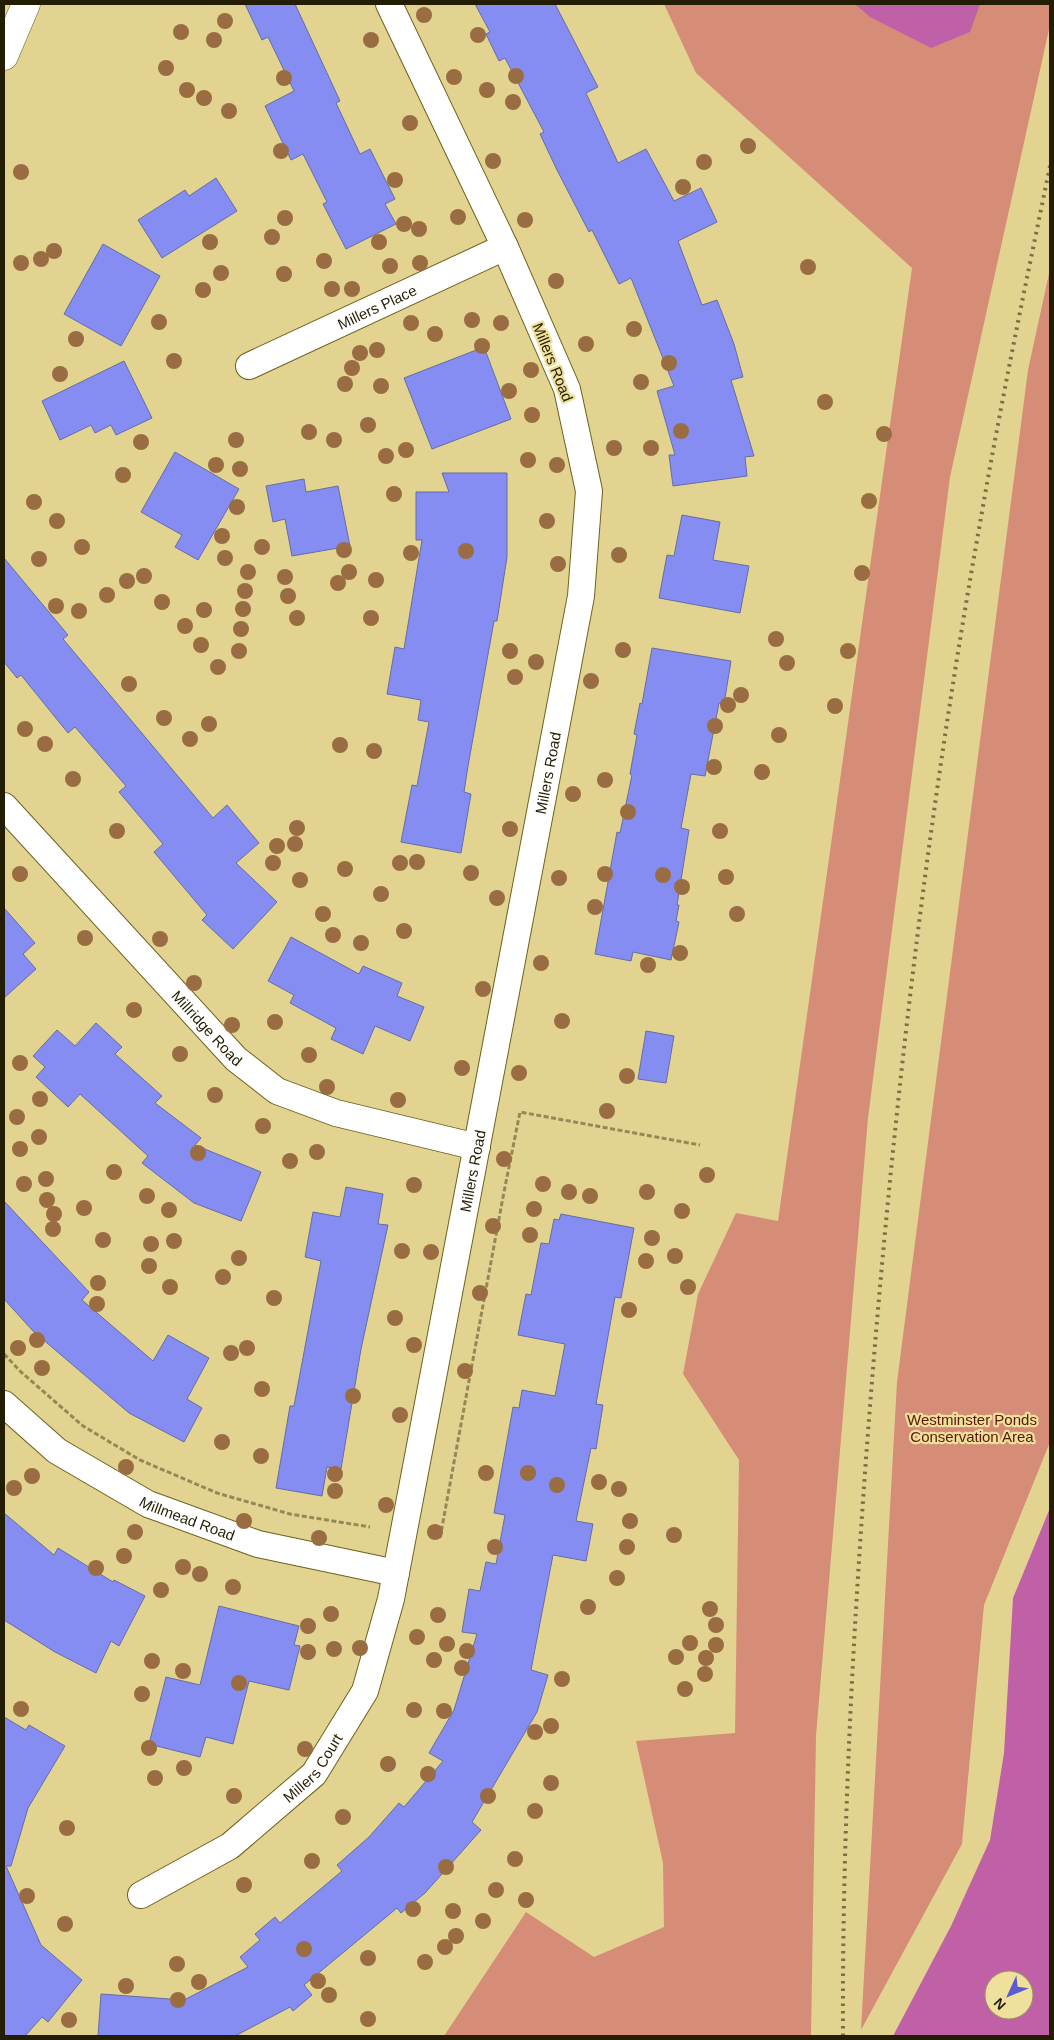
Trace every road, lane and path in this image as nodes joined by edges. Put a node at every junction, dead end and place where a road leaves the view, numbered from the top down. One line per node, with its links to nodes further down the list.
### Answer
1 (26, 4): 3 (main road)
2 (389, 4): 4 (street, Millers Road)
3 (4, 56)
4 (504, 247): 5 (street, Millers Place); 8 (street, Millers Road)
5 (249, 366)
6 (4, 806): 8 (street, Millridge Road)
7 (700, 1144): 12 (path)
8 (477, 1147): 13 (street, Millers Road)
9 (4, 1354): 11 (path)
10 (4, 1404): 13 (street, Millmead Road)
11 (370, 1527)
12 (440, 1538)
13 (396, 1572): 14 (street, Millers Court)
14 (141, 1895)

